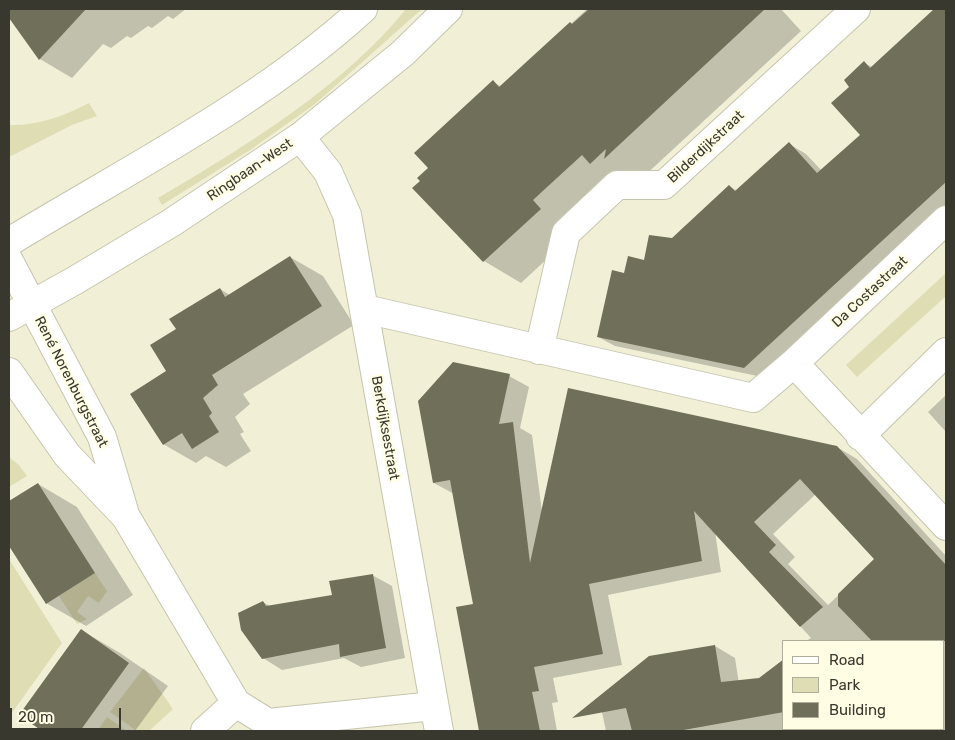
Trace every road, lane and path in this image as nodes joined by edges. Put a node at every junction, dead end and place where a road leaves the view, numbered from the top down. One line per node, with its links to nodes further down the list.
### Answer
1 (363, 9): 6 (street)
2 (448, 9): 4 (street, Ringbaan-West)
3 (856, 9): 11 (street, Bilderdijkstraat)
4 (300, 137): 8 (street, Ringbaan-West); 9 (street, Berkdijksestraat)
5 (946, 220): 13 (street, Da Costastraat)
6 (9, 242)
7 (9, 261): 8 (street)
8 (32, 304): 10 (street, Ringbaan-West); 16 (street, René Norenburgstraat)
9 (365, 309): 11 (street); 19 (street, Berkdijksestraat)
10 (9, 318)
11 (539, 350): 13 (street)
12 (946, 352): 15 (street)
13 (794, 363): 15 (street)
14 (9, 372): 16 (street, René Norenburgstraat)
15 (860, 436): 17 (street)
16 (126, 517): 18 (street, René Norenburgstraat)
17 (946, 526)
18 (236, 702): 19 (street); 20 (street)
19 (436, 719)
20 (205, 731)

